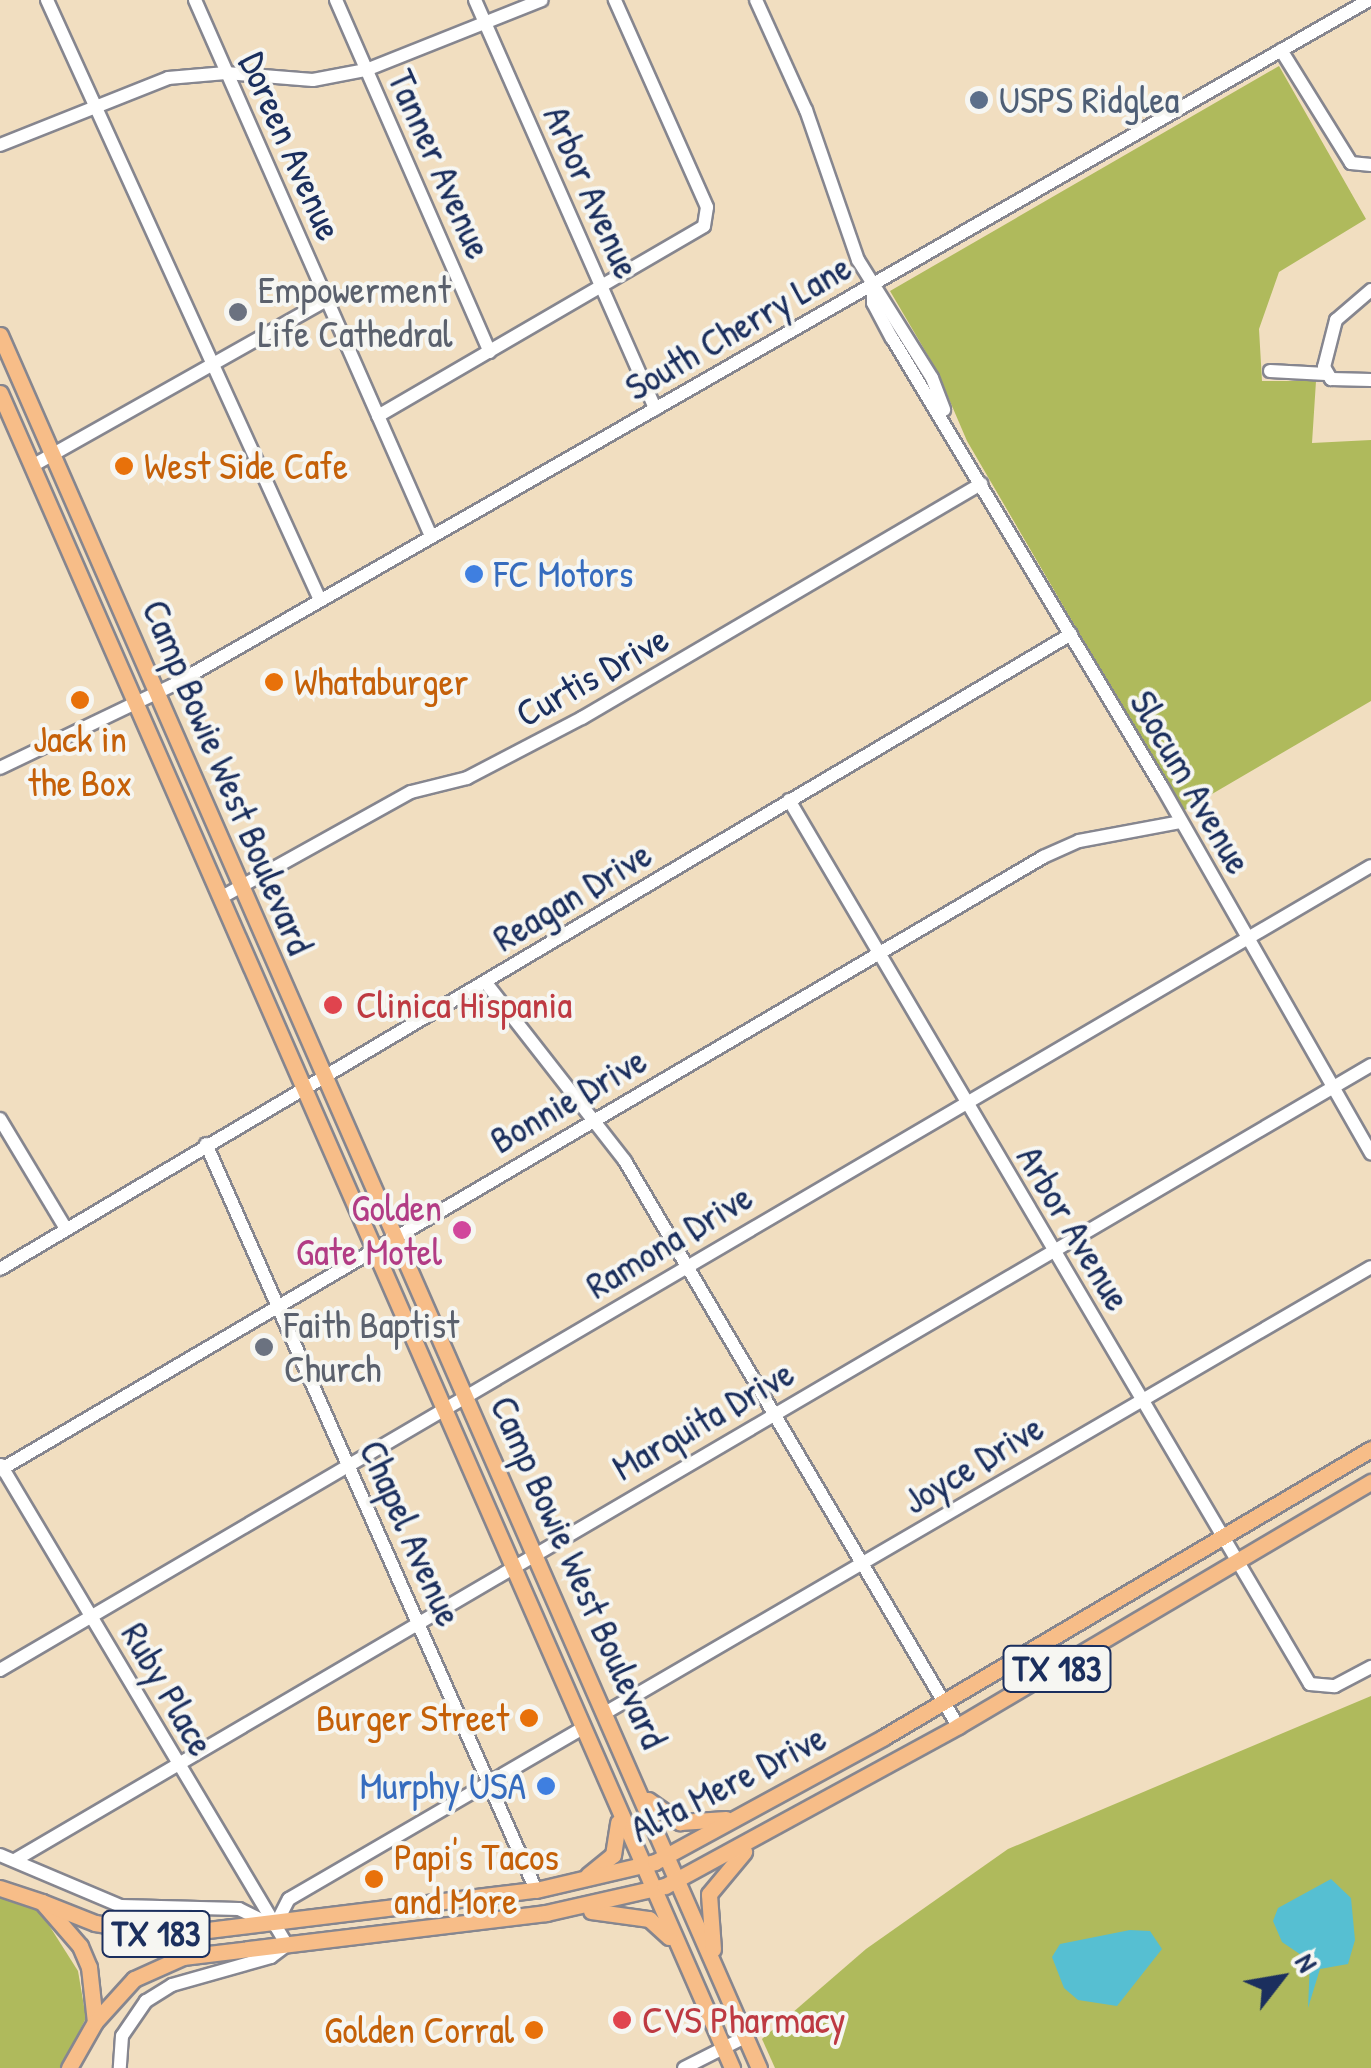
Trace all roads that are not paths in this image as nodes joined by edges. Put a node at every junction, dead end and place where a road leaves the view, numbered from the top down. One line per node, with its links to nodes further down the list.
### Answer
1 (46, 0): 13 (street)
2 (194, 0): 12 (street, Doreen Avenue)
3 (336, 0): 11 (street, Tanner Avenue)
4 (475, 0): 9 (street, Arbor Avenue)
5 (542, 0): 9 (street)
6 (614, 0): 17 (street)
7 (756, 0): 16 (street, Slocum Avenue)
8 (1369, 0): 10 (street, South Cherry Lane)
9 (486, 25): 11 (street); 17 (street, Arbor Avenue)
10 (1281, 50): 15 (street); 16 (street, South Cherry Lane)
11 (366, 70): 12 (street); 21 (street, Tanner Avenue)
12 (226, 73): 13 (street); 19 (street, Doreen Avenue)
13 (92, 104): 14 (street); 22 (street)
14 (0, 144)
15 (1364, 166)
16 (873, 285): 27 (street, South Cherry Lane); 31 (street, Slocum Avenue)
17 (601, 288): 21 (street); 27 (street, Arbor Avenue)
18 (1371, 290): 24 (street)
19 (327, 300): 22 (street); 28 (street, Doreen Avenue)
20 (0, 335): 29 (main road, Camp Bowie West Boulevard)
21 (490, 352): 28 (street)
22 (212, 367): 29 (street); 33 (street)
23 (1270, 371): 24 (street)
24 (1328, 377): 25 (street)
25 (1371, 380)
26 (0, 393): 30 (main road, Camp Bowie West Boulevard)
27 (655, 409): 32 (street, South Cherry Lane)
28 (378, 416): 32 (street, Doreen Avenue)
29 (53, 456): 30 (street); 35 (main road, Camp Bowie West Boulevard)
30 (32, 466): 36 (main road, Camp Bowie West Boulevard)
31 (981, 484): 34 (street, Slocum Avenue); 41 (street, Curtis Drive)
32 (431, 536): 33 (street, South Cherry Lane)
33 (320, 600): 35 (street, South Cherry Lane)
34 (1071, 634): 38 (street, Reagan Drive); 39 (street, Slocum Avenue)
35 (157, 694): 36 (street, South Cherry Lane); 41 (main road, Camp Bowie West Boulevard)
36 (135, 703): 37 (street, South Cherry Lane); 42 (main road, Camp Bowie West Boulevard)
37 (0, 768)
38 (789, 800): 44 (street, Arbor Avenue); 45 (street, Reagan Drive)
39 (1182, 822): 43 (street, Slocum Avenue); 44 (street, Bonnie Drive)
40 (1371, 866): 43 (street, Ramona Drive)
41 (242, 890): 42 (street, Curtis Drive); 47 (main road, Camp Bowie West Boulevard)
42 (222, 897): 48 (main road, Camp Bowie West Boulevard)
43 (1244, 938): 49 (street, Slocum Avenue); 50 (street, Ramona Drive)
44 (878, 954): 50 (street, Arbor Avenue); 51 (street, Bonnie Drive)
45 (486, 983): 47 (street, Reagan Drive); 51 (street)
46 (1371, 1065): 49 (street, Marquita Drive)
47 (322, 1075): 48 (street, Reagan Drive); 56 (main road, Camp Bowie West Boulevard)
48 (304, 1085): 53 (street, Reagan Drive); 57 (main road, Camp Bowie West Boulevard)
49 (1332, 1088): 54 (street, Slocum Avenue); 58 (street, Marquita Drive)
50 (965, 1104): 58 (street, Arbor Avenue); 59 (street, Ramona Drive)
51 (596, 1118): 56 (street, Bonnie Drive); 59 (street)
52 (0, 1119): 55 (street)
53 (206, 1144): 55 (street, Reagan Drive); 62 (street, Chapel Avenue)
54 (1371, 1154)
55 (66, 1229): 61 (street, Reagan Drive)
56 (396, 1235): 57 (street, Bonnie Drive); 63 (main road, Camp Bowie West Boulevard)
57 (374, 1247): 62 (street, Bonnie Drive); 65 (main road, Camp Bowie West Boulevard)
58 (1053, 1250): 64 (street, Arbor Avenue); 66 (street, Marquita Drive)
59 (687, 1265): 63 (street, Ramona Drive); 66 (street)
60 (1371, 1267): 64 (street, Joyce Drive)
61 (0, 1269)
62 (277, 1303): 68 (street, Chapel Avenue); 69 (street, Bonnie Drive)
63 (466, 1395): 65 (street, Ramona Drive); 72 (main road, Camp Bowie West Boulevard)
64 (1142, 1399): 71 (street, Arbor Avenue); 74 (street, Joyce Drive)
65 (445, 1408): 68 (street, Ramona Drive); 75 (main road, Camp Bowie West Boulevard)
66 (773, 1413): 72 (street, Marquita Drive); 74 (street)
67 (1371, 1450): 71 (main road, Alta Mere Drive / TX 183)
68 (348, 1465): 76 (street, Ramona Drive); 77 (street, Chapel Avenue)
69 (1, 1467): 76 (street, Ruby Place)
70 (1371, 1482): 73 (main road, Alta Mere Drive / TX 183)
71 (1223, 1537): 73 (street, Arbor Avenue); 80 (main road, Alta Mere Drive / TX 183)
72 (534, 1554): 75 (street, Marquita Drive); 81 (main road, Camp Bowie West Boulevard)
73 (1238, 1561): 78 (street, Arbor Avenue); 82 (main road, Alta Mere Drive / TX 183)
74 (862, 1565): 80 (street); 81 (street, Joyce Drive)
75 (512, 1568): 77 (street, Marquita Drive); 83 (main road, Camp Bowie West Boulevard)
76 (91, 1616): 79 (street, Ramona Drive); 84 (street, Ruby Place)
77 (418, 1622): 84 (street, Marquita Drive); 86 (street, Chapel Avenue)
78 (1371, 1667)
79 (0, 1670)
80 (944, 1702): 82 (street); 87 (main road, Alta Mere Drive / TX 183)
81 (605, 1713): 85 (main road, Camp Bowie West Boulevard)
82 (958, 1726): 88 (main road, Alta Mere Drive / TX 183)
83 (587, 1735): 86 (street); 92 (main road, Camp Bowie West Boulevard); 94 (main road)
84 (176, 1762): 91 (street, Marquita Drive); 100 (street, Ruby Place)
85 (627, 1762): 87 (main road); 90 (main road, Camp Bowie West Boulevard)
86 (489, 1783): 96 (street, Chapel Avenue); 100 (street)
87 (754, 1810): 90 (main road, Alta Mere Drive / TX 183)
88 (766, 1832): 93 (main road, Alta Mere Drive / TX 183); 103 (main road)
89 (0, 1855): 91 (street)
90 (668, 1857): 92 (main road, Alta Mere Drive / TX 183); 93 (main road, Camp Bowie West Boulevard)
91 (14, 1860): 100 (street)
92 (642, 1866): 94 (main road, Alta Mere Drive / TX 183); 97 (main road, Camp Bowie West Boulevard)
93 (678, 1880): 97 (main road, Alta Mere Drive / TX 183); 103 (main road, Camp Bowie West Boulevard)
94 (571, 1884): 96 (main road, Alta Mere Drive / TX 183)
95 (0, 1888): 98 (main road, Alta Mere Drive)
96 (536, 1890): 100 (main road, Alta Mere Drive / TX 183)
97 (652, 1890): 99 (main road, Alta Mere Drive / TX 183); 102 (main road, Camp Bowie West Boulevard)
98 (42, 1902): 100 (main road, Alta Mere Drive / TX 183); 104 (main road)
99 (562, 1910): 101 (main road, Alta Mere Drive / TX 183); 102 (main road)
100 (275, 1926): 101 (street, Ruby Place)
101 (287, 1945): 104 (main road, Alta Mere Drive / TX 183); 109 (street)
102 (682, 1956): 106 (main road, Camp Bowie West Boulevard)
103 (711, 1958): 105 (main road, Camp Bowie West Boulevard)
104 (92, 2030): 107 (main road, TX 183); 108 (main road)
105 (745, 2037): 106 (street); 112 (main road, Camp Bowie West Boulevard)
106 (723, 2048): 110 (street); 111 (main road, Camp Bowie West Boulevard)
107 (69, 2068)
108 (88, 2068)
109 (120, 2068)
110 (684, 2068)
111 (732, 2068)
112 (759, 2068)

